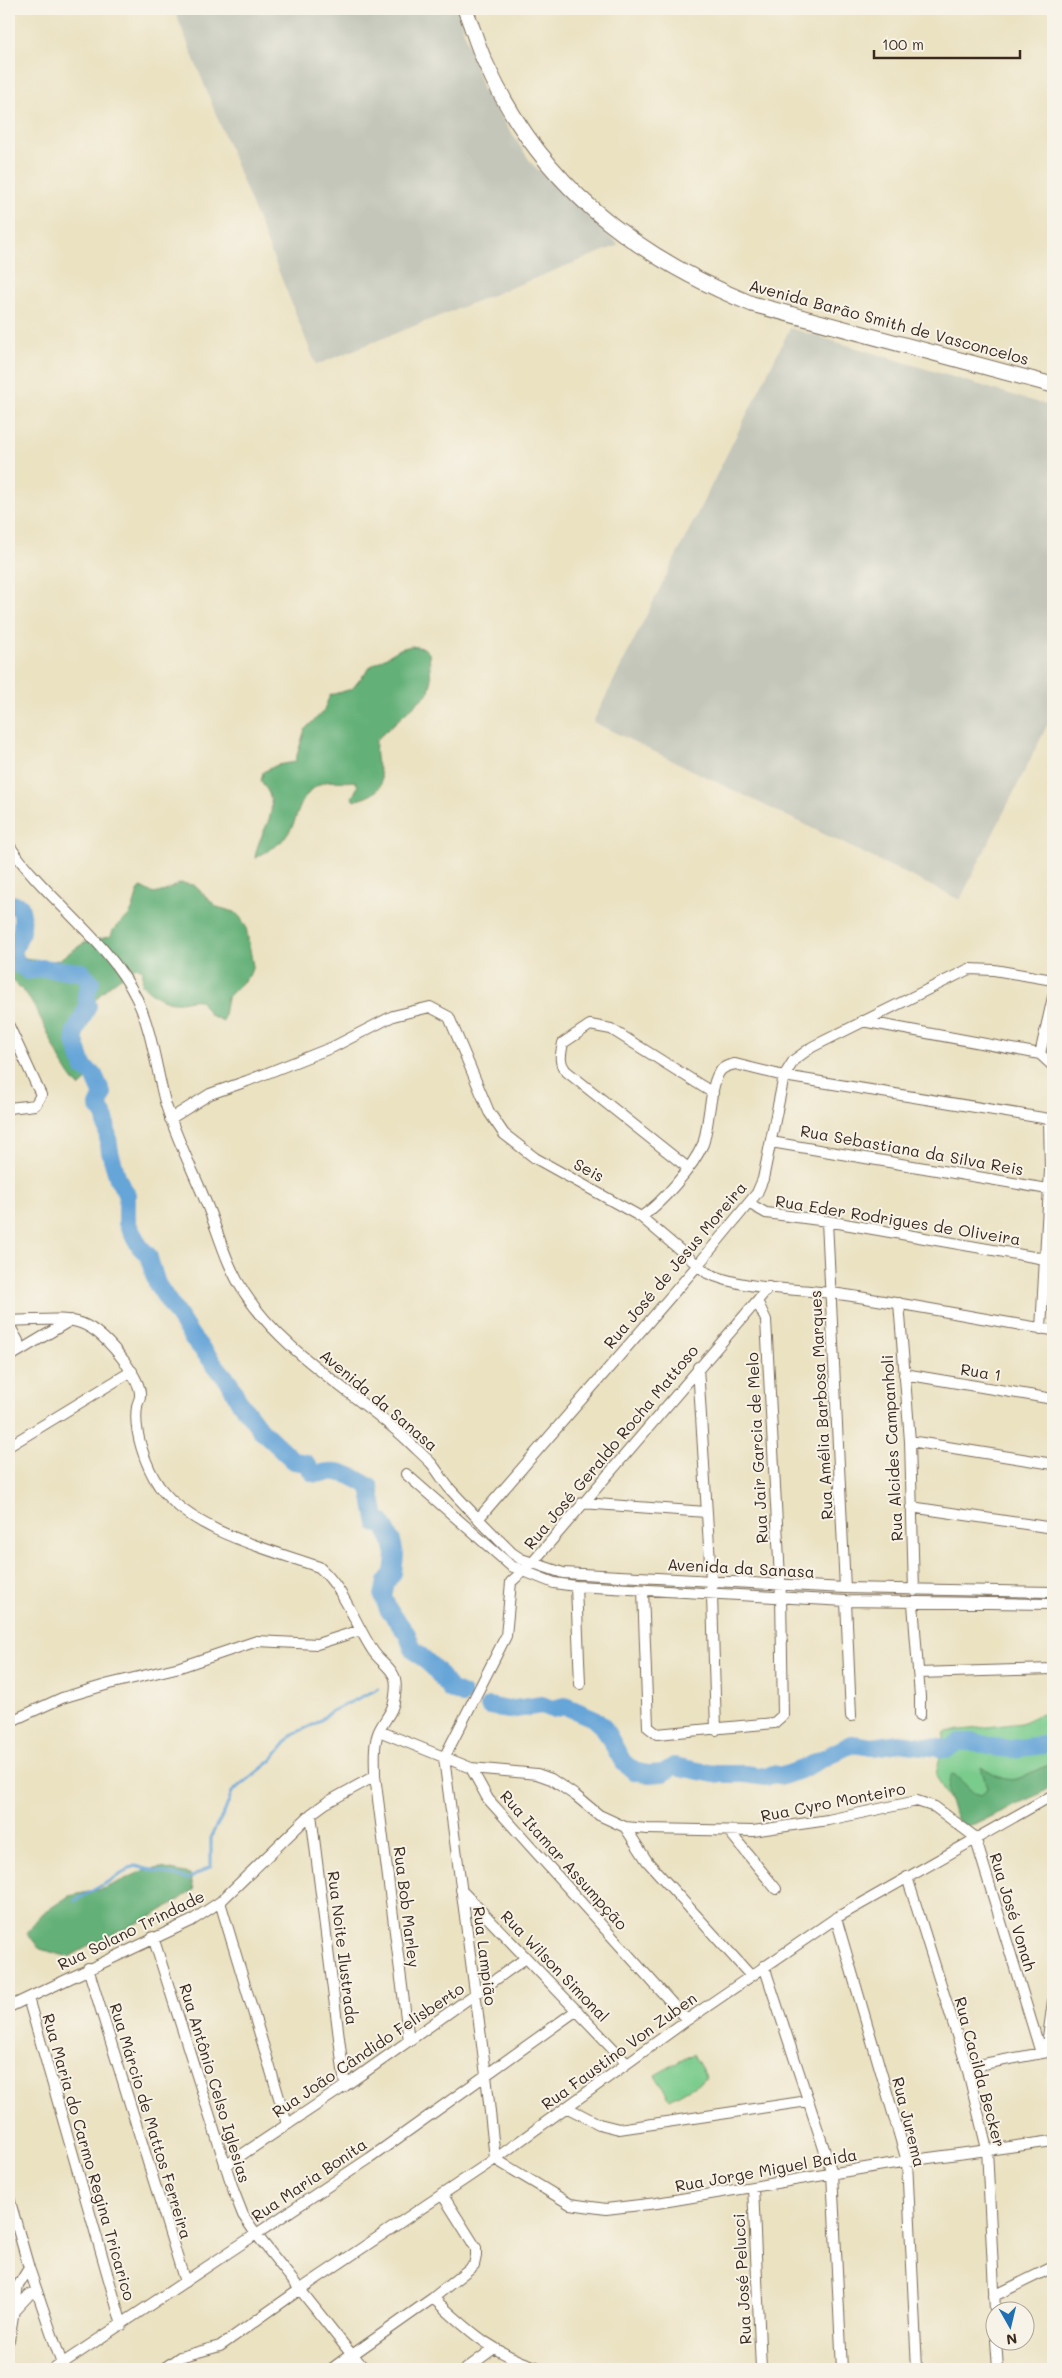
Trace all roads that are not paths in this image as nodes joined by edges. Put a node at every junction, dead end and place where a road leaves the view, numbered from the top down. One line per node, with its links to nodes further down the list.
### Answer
1 (465, 9): 2 (main road, Avenida Barão Smith de Vasconcelos)
2 (1053, 385)
3 (9, 844): 13 (street, Avenida da Sanasa)
4 (1053, 980): 6 (street, Rua José de Jesus Moreira)
5 (1053, 997): 8 (street)
6 (862, 1021): 8 (street); 10 (street, Rua José de Jesus Moreira)
7 (9, 1026): 12 (street)
8 (1040, 1054): 9 (street)
9 (1051, 1064)
10 (784, 1076): 11 (street); 14 (street, Rua José de Jesus Moreira); 16 (street)
11 (713, 1093): 15 (street); 15 (street)
12 (9, 1108)
13 (170, 1118): 18 (street, Seis); 44 (street, Avenida da Sanasa)
14 (771, 1142): 16 (street, Rua Sebastiana da Silva Reis); 17 (street, Rua José de Jesus Moreira)
15 (688, 1168): 18 (street)
16 (1048, 1189): 20 (street)
17 (750, 1204): 19 (street, Rua Eder Rodrigues de Oliveira); 21 (street, Rua José de Jesus Moreira)
18 (641, 1217): 21 (street, Seis)
19 (827, 1221): 20 (street, Rua Eder Rodrigues de Oliveira); 23 (street, Rua Amélia Barbosa Marques)
20 (1045, 1259): 29 (street)
21 (697, 1266): 22 (street, Seis); 44 (street, Rua José de Jesus Moreira)
22 (768, 1287): 23 (street, Seis); 24 (street, Rua José Geraldo Rocha Mattoso)
23 (830, 1293): 25 (street, Seis); 51 (street, Rua Amélia Barbosa Marques)
24 (757, 1301): 33 (street, Rua José Geraldo Rocha Mattoso); 49 (street, Rua Jair Garcia de Melo)
25 (899, 1303): 29 (street, Seis); 35 (street, Rua Alcides Campanholi)
26 (72, 1320): 27 (street); 31 (street); 34 (street)
27 (9, 1321)
28 (9, 1325): 31 (street)
29 (1041, 1328): 30 (street, Seis)
30 (1053, 1330)
31 (19, 1351): 32 (street)
32 (9, 1357)
33 (698, 1367): 41 (street, Rua José Geraldo Rocha Mattoso); 43 (street)
34 (132, 1371): 38 (street); 60 (street)
35 (904, 1374): 36 (street, Rua 1); 37 (street, Rua Alcides Campanholi)
36 (1053, 1399)
37 (910, 1441): 39 (street); 42 (street, Rua Alcides Campanholi)
38 (9, 1446)
39 (1053, 1464)
40 (406, 1474): 47 (street, Avenida da Sanasa)
41 (582, 1503): 43 (street); 46 (street, Rua José Geraldo Rocha Mattoso)
42 (911, 1507): 45 (street); 53 (street, Rua Alcides Campanholi)
43 (706, 1512): 48 (street)
44 (479, 1518): 46 (street, Avenida da Sanasa)
45 (1053, 1528)
46 (533, 1562): 47 (street, Rua José Geraldo Rocha Mattoso); 48 (street, Avenida da Sanasa)
47 (524, 1572): 50 (street, Avenida da Sanasa); 69 (street, Rua José Geraldo Rocha Mattoso)
48 (711, 1580): 49 (street, Avenida da Sanasa); 55 (street)
49 (779, 1585): 51 (street, Avenida da Sanasa); 56 (street, Rua Jair Garcia de Melo)
50 (576, 1586): 52 (street, Avenida da Sanasa); 63 (street)
51 (845, 1588): 53 (street, Avenida da Sanasa)
52 (643, 1590): 55 (street, Avenida da Sanasa); 67 (street)
53 (914, 1591): 54 (street, Avenida da Sanasa)
54 (1053, 1592)
55 (712, 1594): 56 (street, Avenida da Sanasa); 67 (street)
56 (781, 1597): 57 (street, Avenida da Sanasa); 67 (street, Rua Jair Garcia de Melo)
57 (846, 1601): 58 (street, Avenida da Sanasa); 65 (street)
58 (913, 1603): 59 (street, Avenida da Sanasa); 62 (street)
59 (1053, 1604)
60 (361, 1630): 66 (street); 68 (street)
61 (1053, 1669): 62 (street)
62 (918, 1673): 64 (street)
63 (580, 1684)
64 (920, 1715)
65 (852, 1716)
66 (9, 1722)
67 (716, 1730)
68 (379, 1731): 69 (street); 71 (street, Rua Bob Marley)
69 (444, 1758): 70 (street); 79 (street, Rua Lampião)
70 (471, 1768): 74 (street); 92 (street, Rua Itamar Assumpção)
71 (375, 1776): 73 (street, Rua Solano Trindade); 93 (street, Rua Bob Marley)
72 (1053, 1795): 76 (street, Rua Faustino Von Zuben)
73 (311, 1814): 80 (street, Rua Solano Trindade); 98 (street, Rua Noite Ilustrada)
74 (625, 1827): 75 (street, Rua Cyro Monteiro); 86 (street)
75 (729, 1831): 76 (street, Rua Cyro Monteiro); 78 (street)
76 (975, 1837): 77 (street, Rua Faustino Von Zuben); 94 (street, Rua José Vonah)
77 (907, 1877): 81 (street, Rua Faustino Von Zuben); 96 (street, Rua Cacilda Becker)
78 (776, 1889)
79 (461, 1890): 83 (street, Rua Wilson Simonal); 87 (street, Rua Lampião)
80 (220, 1902): 82 (street, Rua Solano Trindade); 101 (street)
81 (836, 1918): 84 (street, Rua Faustino Von Zuben); 105 (street, Rua Jurema)
82 (153, 1937): 85 (street, Rua Solano Trindade); 106 (street, Rua Antônio Celso Iglesias)
83 (526, 1958): 87 (street, Rua João Cândido Felisberto); 91 (street, Rua Wilson Simonal)
84 (764, 1966): 86 (street, Rua Faustino Von Zuben); 99 (street)
85 (88, 1968): 88 (street, Rua Solano Trindade); 114 (street, Rua Márcio de Mattos Ferreira)
86 (751, 1976): 92 (street, Rua Faustino Von Zuben)
87 (474, 1995): 93 (street, Rua João Cândido Felisberto); 97 (street, Rua Lampião)
88 (28, 1998): 90 (street, Rua Solano Trindade); 121 (street, Rua Maria do Carmo Regina Tricarico)
89 (1053, 2001): 94 (street)
90 (9, 2007)
91 (577, 2010): 95 (street, Rua Wilson Simonal); 97 (street, Rua Maria Bonita)
92 (687, 2020): 95 (street, Rua Faustino Von Zuben)
93 (409, 2041): 98 (street, Rua João Cândido Felisberto)
94 (1047, 2052): 96 (street)
95 (626, 2063): 100 (street, Rua Faustino Von Zuben)
96 (966, 2067): 103 (street, Rua Cacilda Becker)
97 (486, 2075): 104 (street, Rua Lampião); 111 (street, Rua Maria Bonita)
98 (345, 2086): 101 (street, Rua João Cândido Felisberto)
99 (808, 2101): 100 (street); 107 (street)
100 (568, 2108): 104 (street, Rua Faustino Von Zuben)
101 (287, 2124): 106 (street, Rua João Cândido Felisberto)
102 (1053, 2141): 103 (street, Rua Jorge Miguel Baida)
103 (988, 2149): 105 (street, Rua Jorge Miguel Baida); 117 (street, Rua Cacilda Becker)
104 (495, 2159): 108 (street, Rua Jorge Miguel Baida); 109 (street, Rua Faustino Von Zuben)
105 (907, 2161): 107 (street, Rua Jorge Miguel Baida); 134 (street, Rua Jurema)
106 (225, 2166): 111 (street, Rua Antônio Celso Iglesias)
107 (832, 2173): 108 (street, Rua Jorge Miguel Baida); 133 (street)
108 (753, 2187): 132 (street, Rua José Pelucci)
109 (442, 2194): 115 (street, Rua Faustino Von Zuben); 118 (street)
110 (9, 2198): 113 (street)
111 (256, 2234): 114 (street, Rua Maria Bonita); 115 (street, Rua Antônio Celso Iglesias)
112 (1053, 2267): 117 (street)
113 (29, 2268): 116 (street); 120 (street)
114 (185, 2282): 121 (street, Rua Maria Bonita)
115 (300, 2289): 125 (street, Rua Antônio Celso Iglesias); 127 (street, Rua Faustino Von Zuben)
116 (37, 2291): 120 (street); 126 (street)
117 (994, 2296): 119 (street, Rua Cacilda Becker)
118 (433, 2298): 123 (street); 125 (street)
119 (994, 2300)
120 (14, 2311): 122 (street)
121 (122, 2325): 126 (street, Rua Maria Bonita)
122 (9, 2340)
123 (493, 2349): 130 (street); 131 (street)
124 (997, 2350): 135 (street)
125 (352, 2356): 128 (street); 129 (street)
126 (58, 2367)
127 (162, 2369)
128 (333, 2369)
129 (363, 2369)
130 (466, 2369)
131 (543, 2369)
132 (761, 2369)
133 (842, 2369)
134 (917, 2369)
135 (998, 2369)

